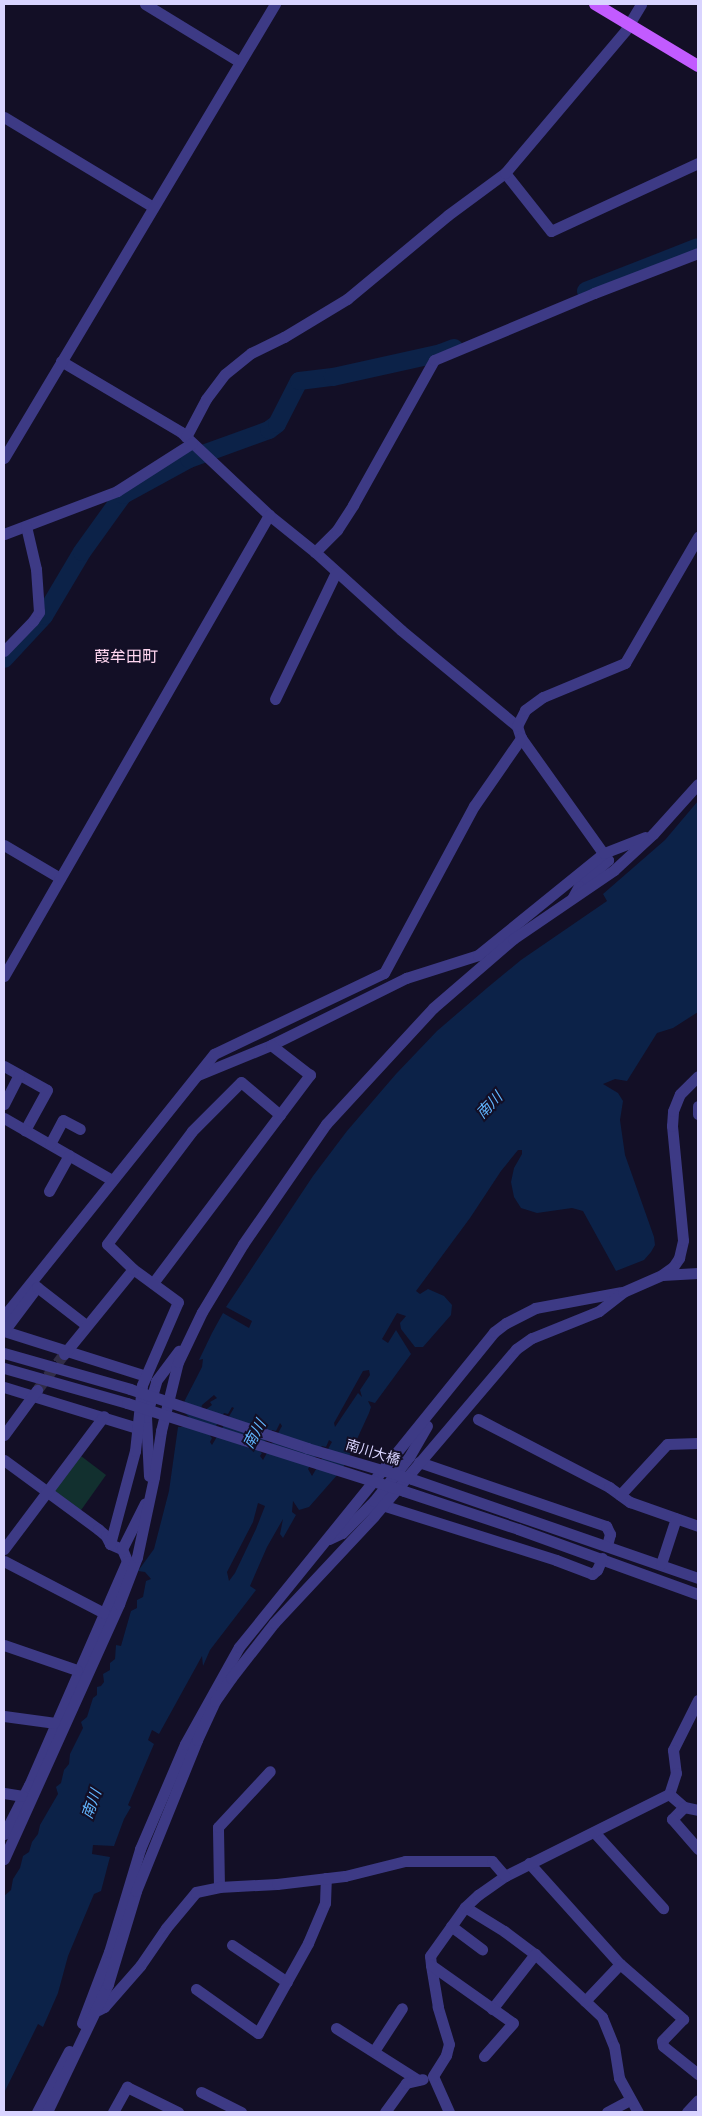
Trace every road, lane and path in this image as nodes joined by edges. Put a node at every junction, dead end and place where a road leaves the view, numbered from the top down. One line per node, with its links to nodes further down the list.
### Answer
1 (145, 4): 6 (street)
2 (275, 4): 6 (street)
3 (595, 4): 5 (main road)
4 (641, 4): 5 (street)
5 (629, 24): 7 (main road); 10 (street)
6 (240, 62): 11 (street)
7 (698, 66)
8 (4, 117): 11 (street)
9 (698, 163): 10 (street)
10 (505, 173): 14 (street)
11 (153, 207): 13 (street)
12 (698, 253): 20 (street)
13 (61, 361): 14 (street); 15 (street)
14 (192, 442): 16 (street); 17 (street)
15 (4, 458)
16 (269, 515): 20 (street); 30 (street)
17 (26, 526): 18 (street); 22 (street)
18 (4, 534)
19 (698, 537): 24 (street)
20 (315, 552): 21 (street)
21 (336, 572): 23 (street); 24 (street)
22 (4, 651)
23 (275, 699)
24 (517, 726): 25 (street)
25 (521, 738): 29 (street); 37 (street)
26 (698, 784): 27 (street)
27 (653, 834): 29 (street); 31 (street)
28 (4, 845): 30 (street)
29 (604, 854): 31 (street); 33 (street)
30 (60, 878): 32 (street)
31 (572, 900): 57 (street)
32 (4, 976)
33 (271, 1044): 37 (street); 41 (street)
34 (4, 1066): 35 (street)
35 (19, 1075): 38 (street); 44 (street)
36 (698, 1076): 51 (street)
37 (194, 1077): 47 (street)
38 (4, 1104)
39 (698, 1106): 40 (street)
40 (698, 1114)
41 (280, 1115): 49 (street); 52 (street)
42 (4, 1118): 44 (street)
43 (80, 1129): 45 (street)
44 (25, 1130): 45 (street)
45 (50, 1144): 46 (street)
46 (69, 1155): 47 (street); 48 (street)
47 (112, 1180): 54 (street)
48 (49, 1191)
49 (133, 1269): 52 (street); 55 (street)
50 (698, 1273): 51 (street)
51 (662, 1276): 53 (street)
52 (153, 1283): 61 (street)
53 (623, 1292): 70 (street); 98 (street)
54 (4, 1316)
55 (86, 1325): 56 (street); 59 (street)
56 (4, 1331): 59 (street)
57 (190, 1338): 66 (street); 72 (street)
58 (4, 1353): 78 (street, 南川大橋, bridge)
59 (66, 1353): 61 (street)
60 (4, 1368): 81 (street, 南川大橋, bridge)
61 (146, 1376): 66 (street)
62 (4, 1387): 63 (street)
63 (36, 1392): 64 (street); 67 (street)
64 (104, 1416): 66 (street); 71 (street)
65 (478, 1419): 73 (street)
66 (142, 1427): 72 (street); 77 (street)
67 (4, 1435)
68 (698, 1443): 73 (street)
69 (4, 1460): 71 (street)
70 (419, 1462): 74 (street); 78 (street)
71 (47, 1492): 77 (street); 79 (street)
72 (150, 1494): 80 (street); 103 (street)
73 (620, 1496): 75 (street)
74 (382, 1505): 81 (street); 102 (street)
75 (676, 1518): 76 (street); 83 (street)
76 (698, 1526)
77 (110, 1544): 80 (street)
78 (607, 1545): 83 (street, 南川大橋)
79 (4, 1549)
80 (122, 1549): 86 (street)
81 (602, 1558): 85 (street, 南川大橋)
82 (4, 1561): 86 (street)
83 (661, 1564): 84 (street, 南川大橋)
84 (698, 1578)
85 (698, 1594)
86 (104, 1613): 88 (street)
87 (4, 1645): 88 (street)
88 (78, 1670): 91 (street)
89 (698, 1700): 94 (street)
90 (4, 1716): 91 (street)
91 (56, 1723): 95 (street)
92 (270, 1771): 107 (street)
93 (4, 1793): 95 (street)
94 (669, 1794): 96 (street); 99 (street)
95 (23, 1796): 100 (street)
96 (684, 1807): 97 (street); 101 (street)
97 (698, 1810)
98 (152, 1821): 102 (street); 131 (street)
99 (594, 1832): 104 (street); 109 (street)
100 (4, 1834)
101 (698, 1849)
102 (150, 1858): 121 (street)
103 (4, 1859)
104 (529, 1863): 105 (street); 114 (street)
105 (505, 1876): 106 (street); 108 (street)
106 (326, 1878): 107 (street); 116 (street)
107 (218, 1887): 121 (street)
108 (465, 1907): 110 (street); 113 (street)
109 (663, 1908)
110 (451, 1926): 112 (street); 115 (street)
111 (232, 1945): 116 (street)
112 (482, 1949)
113 (535, 1954): 118 (street); 120 (street)
114 (620, 1964): 118 (street); 125 (street)
115 (432, 1965): 120 (street); 126 (street)
116 (287, 1982): 117 (street)
117 (196, 1989)
118 (585, 2001): 129 (street)
119 (402, 2008): 123 (street)
120 (492, 2009): 124 (street)
121 (97, 2010): 132 (street)
122 (336, 2028): 123 (street)
123 (374, 2051): 127 (street)
124 (484, 2056)
125 (698, 2074)
126 (433, 2076): 127 (street); 137 (street)
127 (418, 2080): 136 (street)
128 (201, 2092): 135 (street)
129 (630, 2100): 138 (street); 139 (street)
130 (698, 2100): 140 (street)
131 (37, 2112)
132 (47, 2112)
133 (113, 2112): 134 (street)
134 (178, 2112)
135 (241, 2112)
136 (385, 2112)
137 (448, 2112)
138 (607, 2112)
139 (638, 2112)
140 (687, 2112)

